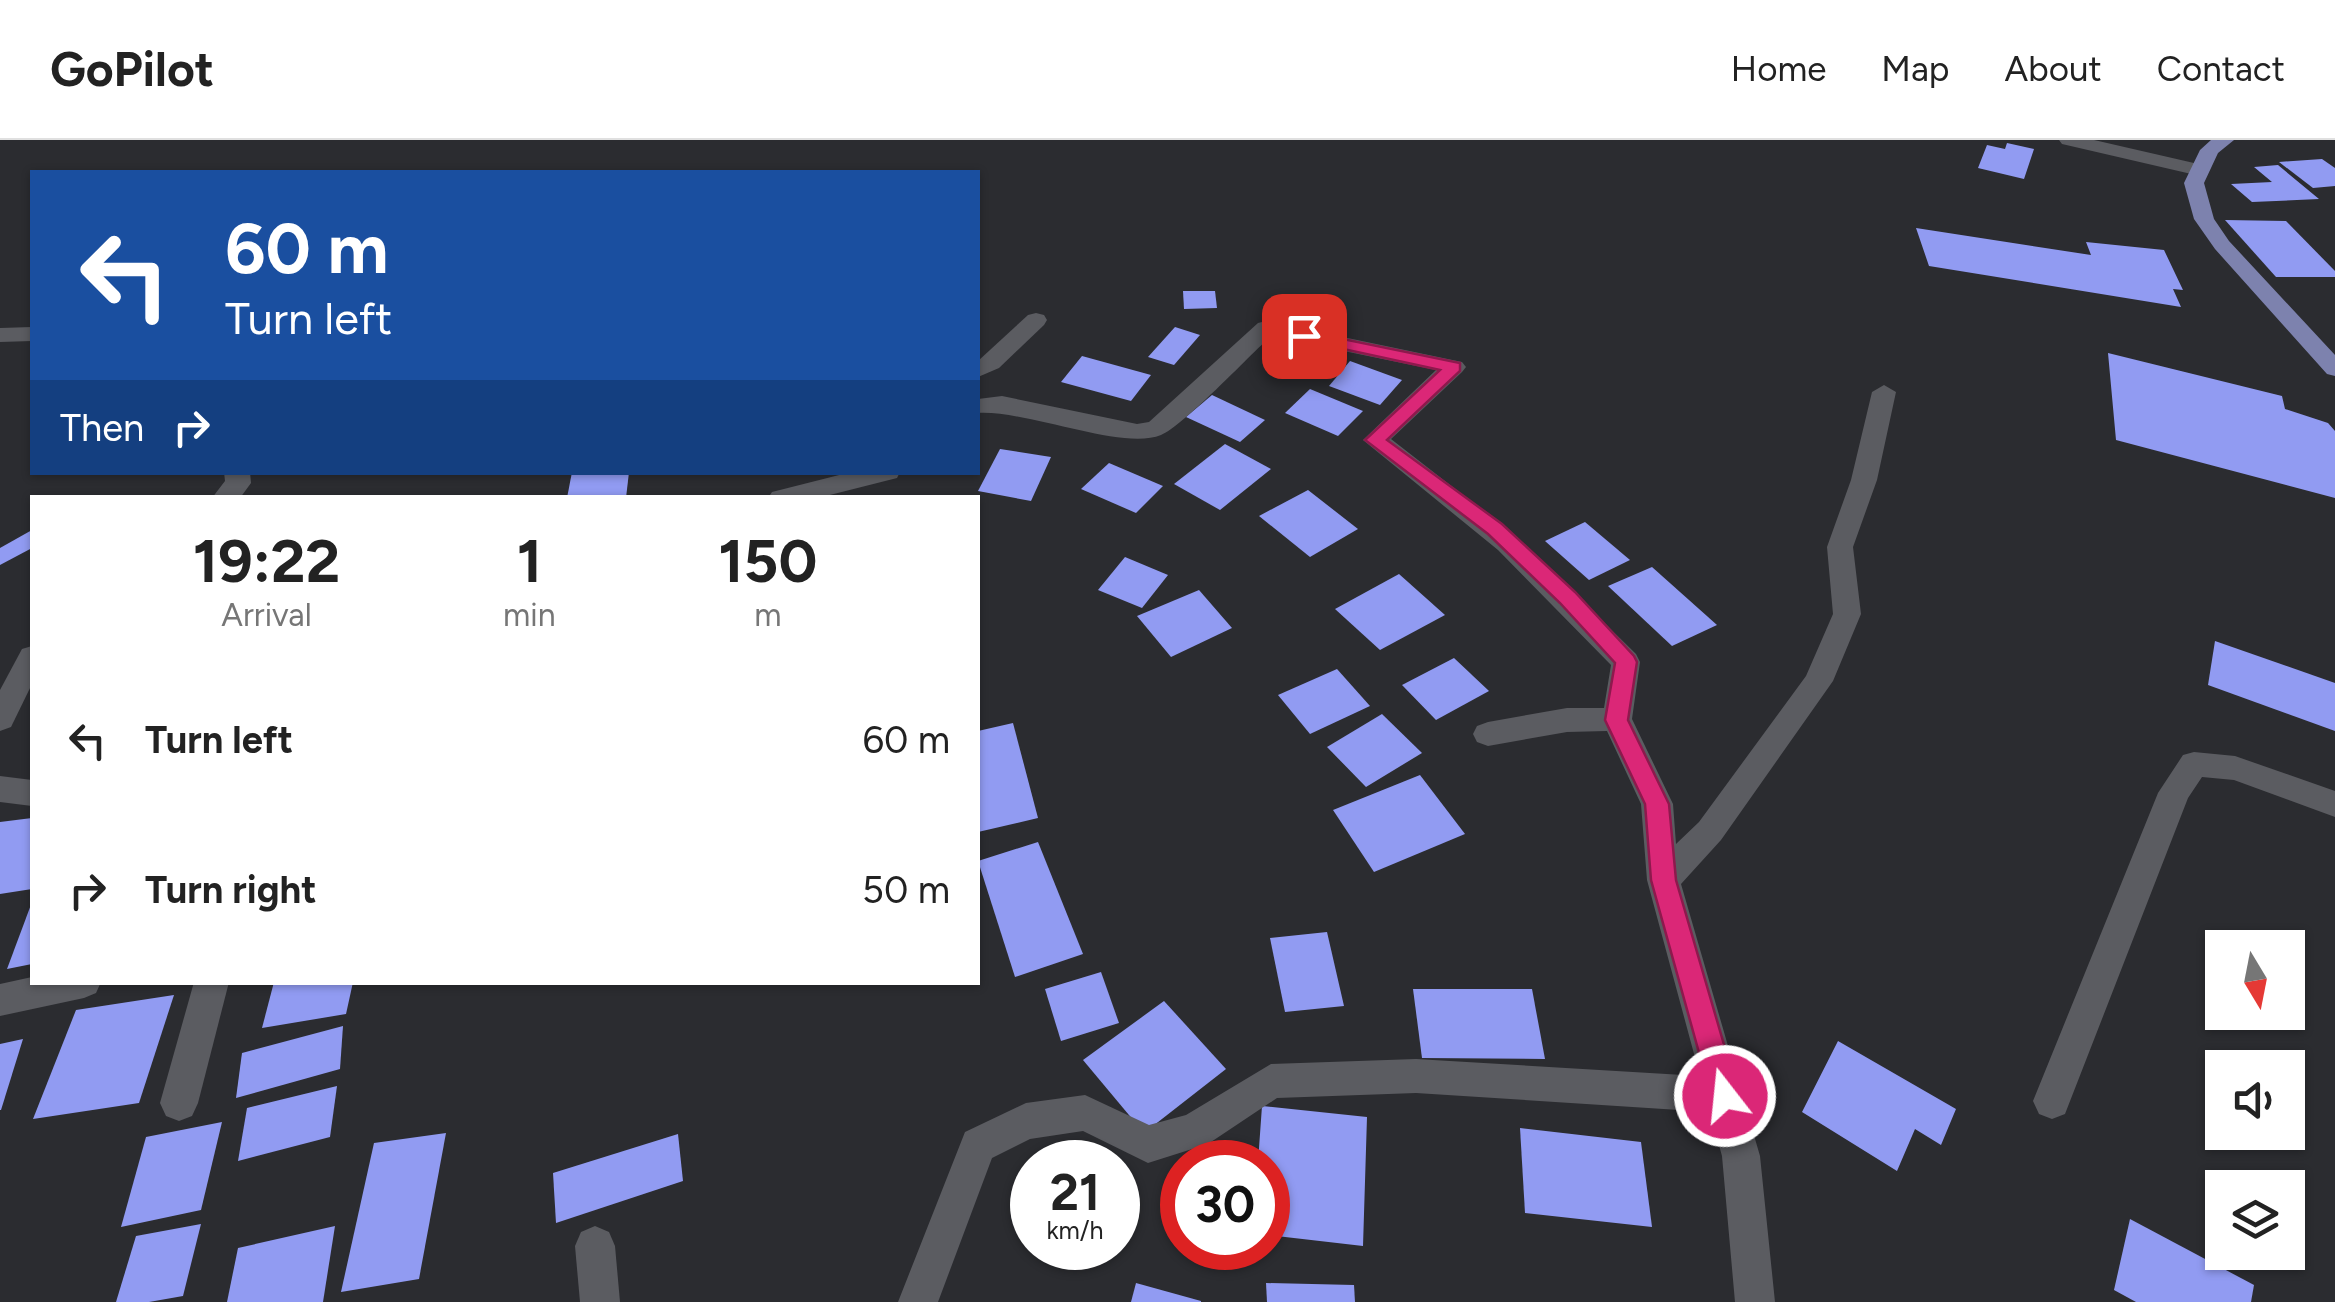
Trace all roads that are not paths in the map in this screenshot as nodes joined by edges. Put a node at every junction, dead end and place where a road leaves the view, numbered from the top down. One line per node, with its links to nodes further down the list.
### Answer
1 (2070, 140): 3 (street)
2 (2224, 140): 3 (main road)
3 (2200, 170): 8 (main road)
4 (1036, 320): 7 (street)
5 (30, 334): 6 (street)
6 (0, 335)
7 (980, 369)
8 (2335, 369)
9 (1884, 392): 20 (street)
10 (980, 406): 15 (street)
11 (876, 475): 12 (street)
12 (794, 495)
13 (30, 661): 14 (street)
14 (0, 719)
15 (1617, 720): 16 (street); 20 (street)
16 (1488, 734)
17 (0, 789): 18 (street)
18 (30, 793)
19 (2335, 804): 25 (street)
20 (1663, 880): 24 (street)
21 (70, 985): 23 (street)
22 (211, 985): 26 (street)
23 (0, 1000)
24 (1725, 1096): 29 (street); 30 (street)
25 (2052, 1100)
26 (179, 1103)
27 (595, 1246): 28 (street)
28 (600, 1302)
29 (918, 1302)
30 (1755, 1302)

